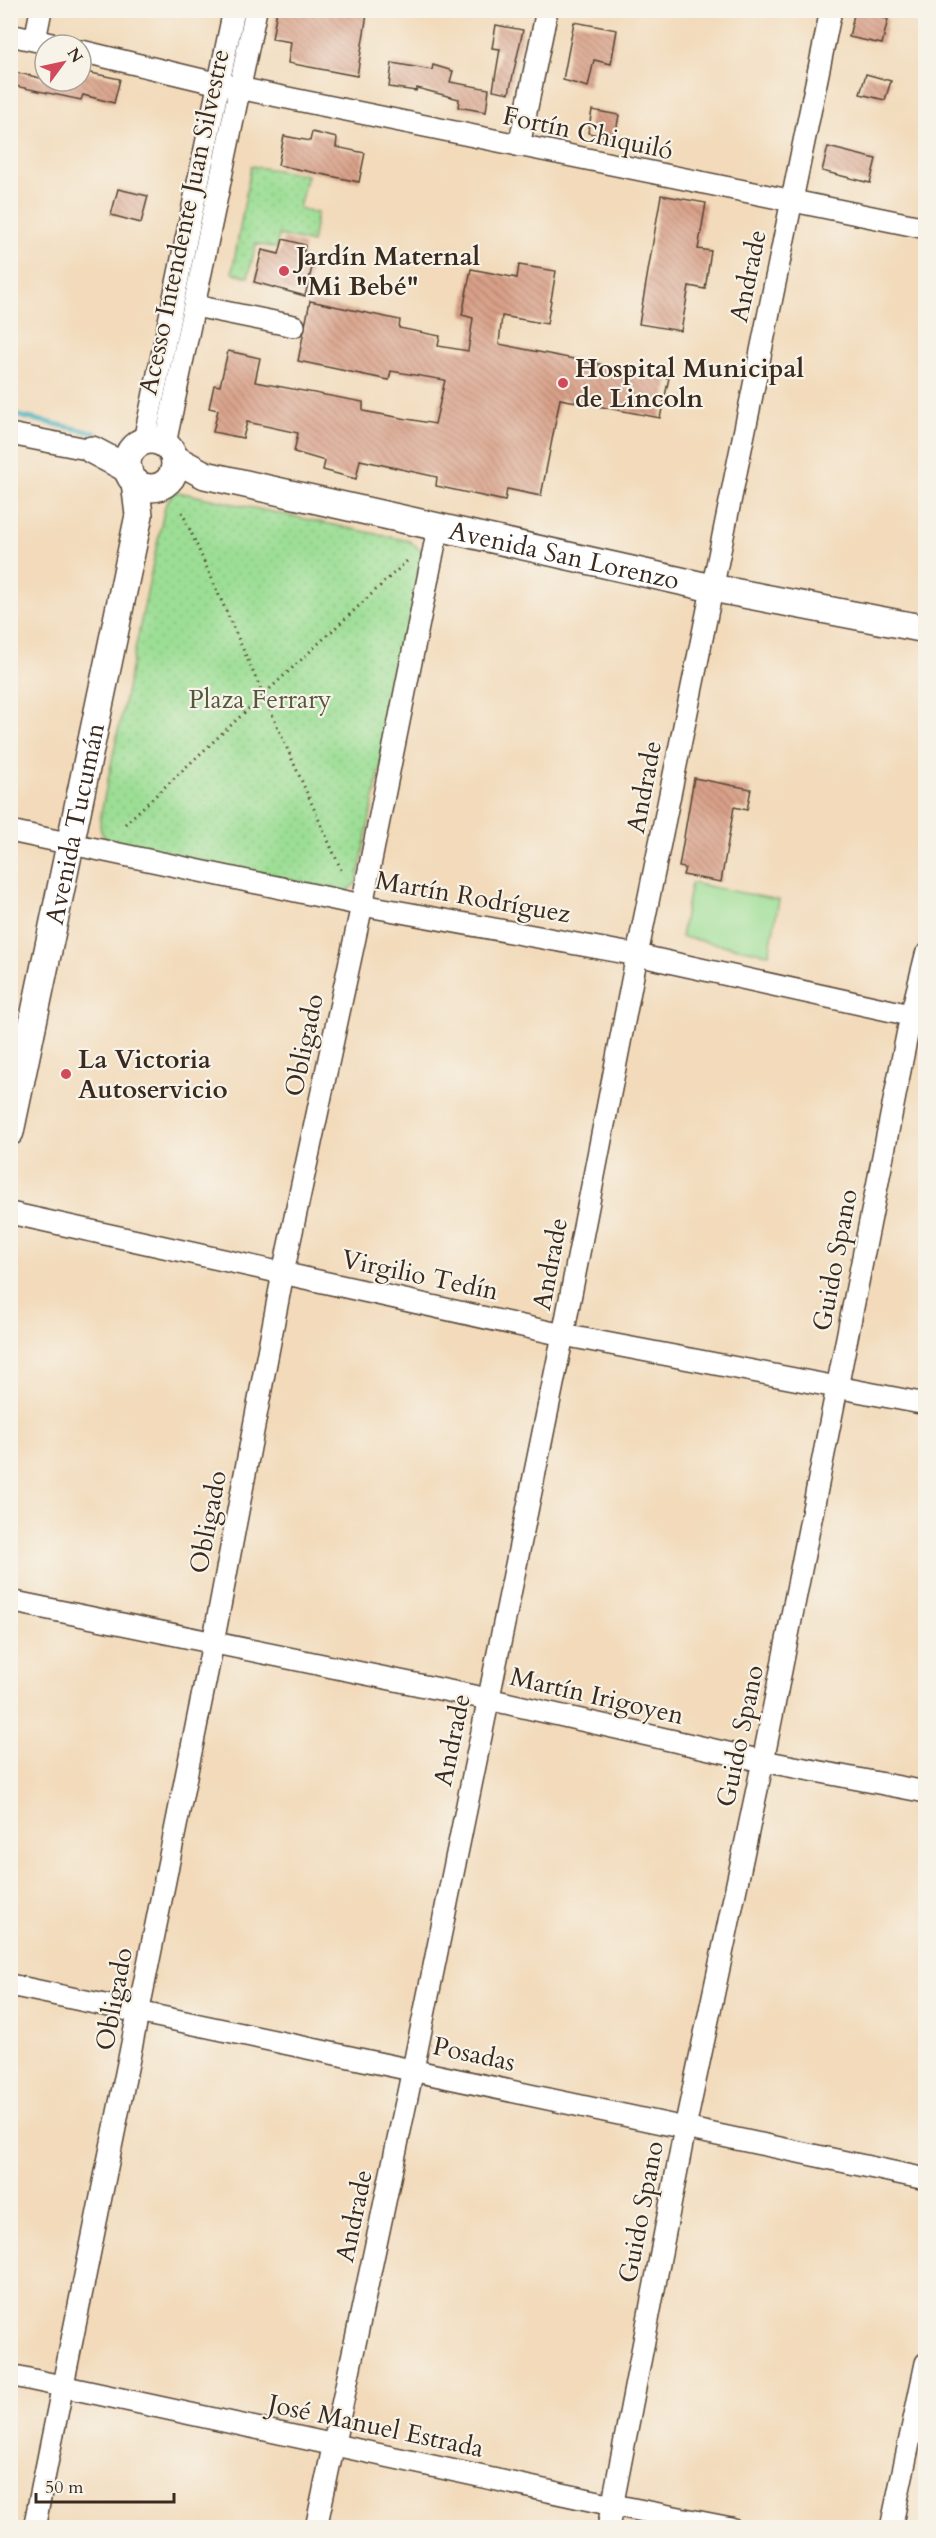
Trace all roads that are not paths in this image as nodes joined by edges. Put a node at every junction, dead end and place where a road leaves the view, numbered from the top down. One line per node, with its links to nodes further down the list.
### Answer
1 (41, 10): 6 (street)
2 (234, 10): 10 (street, Acesso Intendente Juan Silvestre)
3 (256, 10): 11 (street, Acesso Intendente Juan Silvestre)
4 (547, 10): 12 (street)
5 (831, 10): 13 (street, Andrade)
6 (36, 33)
7 (10, 35): 8 (street)
8 (33, 40)
9 (93, 54): 10 (street)
10 (219, 84): 11 (street, Fortín Chiquiló); 19 (street, Acesso Intendente Juan Silvestre)
11 (240, 88): 12 (street, Fortín Chiquiló); 15 (street, Acesso Intendente Juan Silvestre)
12 (519, 146): 13 (street, Fortín Chiquiló)
13 (791, 202): 14 (street, Fortín Chiquiló); 21 (street, Andrade)
14 (926, 228)
15 (195, 306): 16 (street); 19 (street, Acesso Intendente Juan Silvestre)
16 (294, 326)
17 (10, 434): 18 (street)
18 (92, 450): 19 (main road, Avenida San Lorenzo)
19 (151, 464): 20 (main road, Avenida San Lorenzo); 24 (main road, Avenida Tucumán)
20 (438, 528): 21 (main road, Avenida San Lorenzo); 25 (street, Obligado)
21 (712, 588): 22 (main road, Avenida San Lorenzo); 26 (street, Andrade)
22 (926, 629)
23 (10, 831): 24 (street, Martín Rodríguez)
24 (69, 844): 25 (street, Martín Rodríguez); 29 (main road, Avenida Tucumán)
25 (362, 905): 26 (street, Martín Rodríguez); 31 (street, Obligado)
26 (637, 955): 28 (street, Martín Rodríguez); 32 (street, Andrade)
27 (926, 955): 28 (street, Guido Spano)
28 (918, 1017): 33 (street, Guido Spano)
29 (10, 1132)
30 (10, 1213): 31 (street, Virgilio Tedín)
31 (283, 1273): 32 (street, Virgilio Tedín); 36 (street, Obligado)
32 (563, 1335): 33 (street, Virgilio Tedín); 37 (street, Andrade)
33 (838, 1386): 34 (street, Virgilio Tedín); 38 (street, Guido Spano)
34 (926, 1404)
35 (10, 1601): 36 (street, Martín Irigoyen)
36 (213, 1643): 37 (street, Martín Irigoyen); 41 (street, Obligado)
37 (488, 1699): 38 (street, Martín Irigoyen); 42 (street, Andrade)
38 (764, 1761): 39 (street, Martín Irigoyen); 43 (street, Guido Spano)
39 (926, 1792)
40 (10, 1985): 41 (street, Posadas)
41 (139, 2014): 42 (street, Posadas); 47 (street, Obligado)
42 (413, 2069): 43 (street, Posadas); 48 (street, Andrade)
43 (685, 2128): 44 (street, Posadas); 49 (street, Guido Spano)
44 (926, 2179)
45 (926, 2363): 54 (street)
46 (10, 2374): 47 (street, José Manuel Estrada)
47 (63, 2385): 48 (street, José Manuel Estrada); 50 (street, Obligado)
48 (333, 2445): 49 (street, José Manuel Estrada); 51 (street, Andrade)
49 (613, 2505): 52 (street, Guido Spano); 53 (street, José Manuel Estrada)
50 (34, 2528)
51 (316, 2528)
52 (608, 2528)
53 (731, 2528)
54 (891, 2528)

